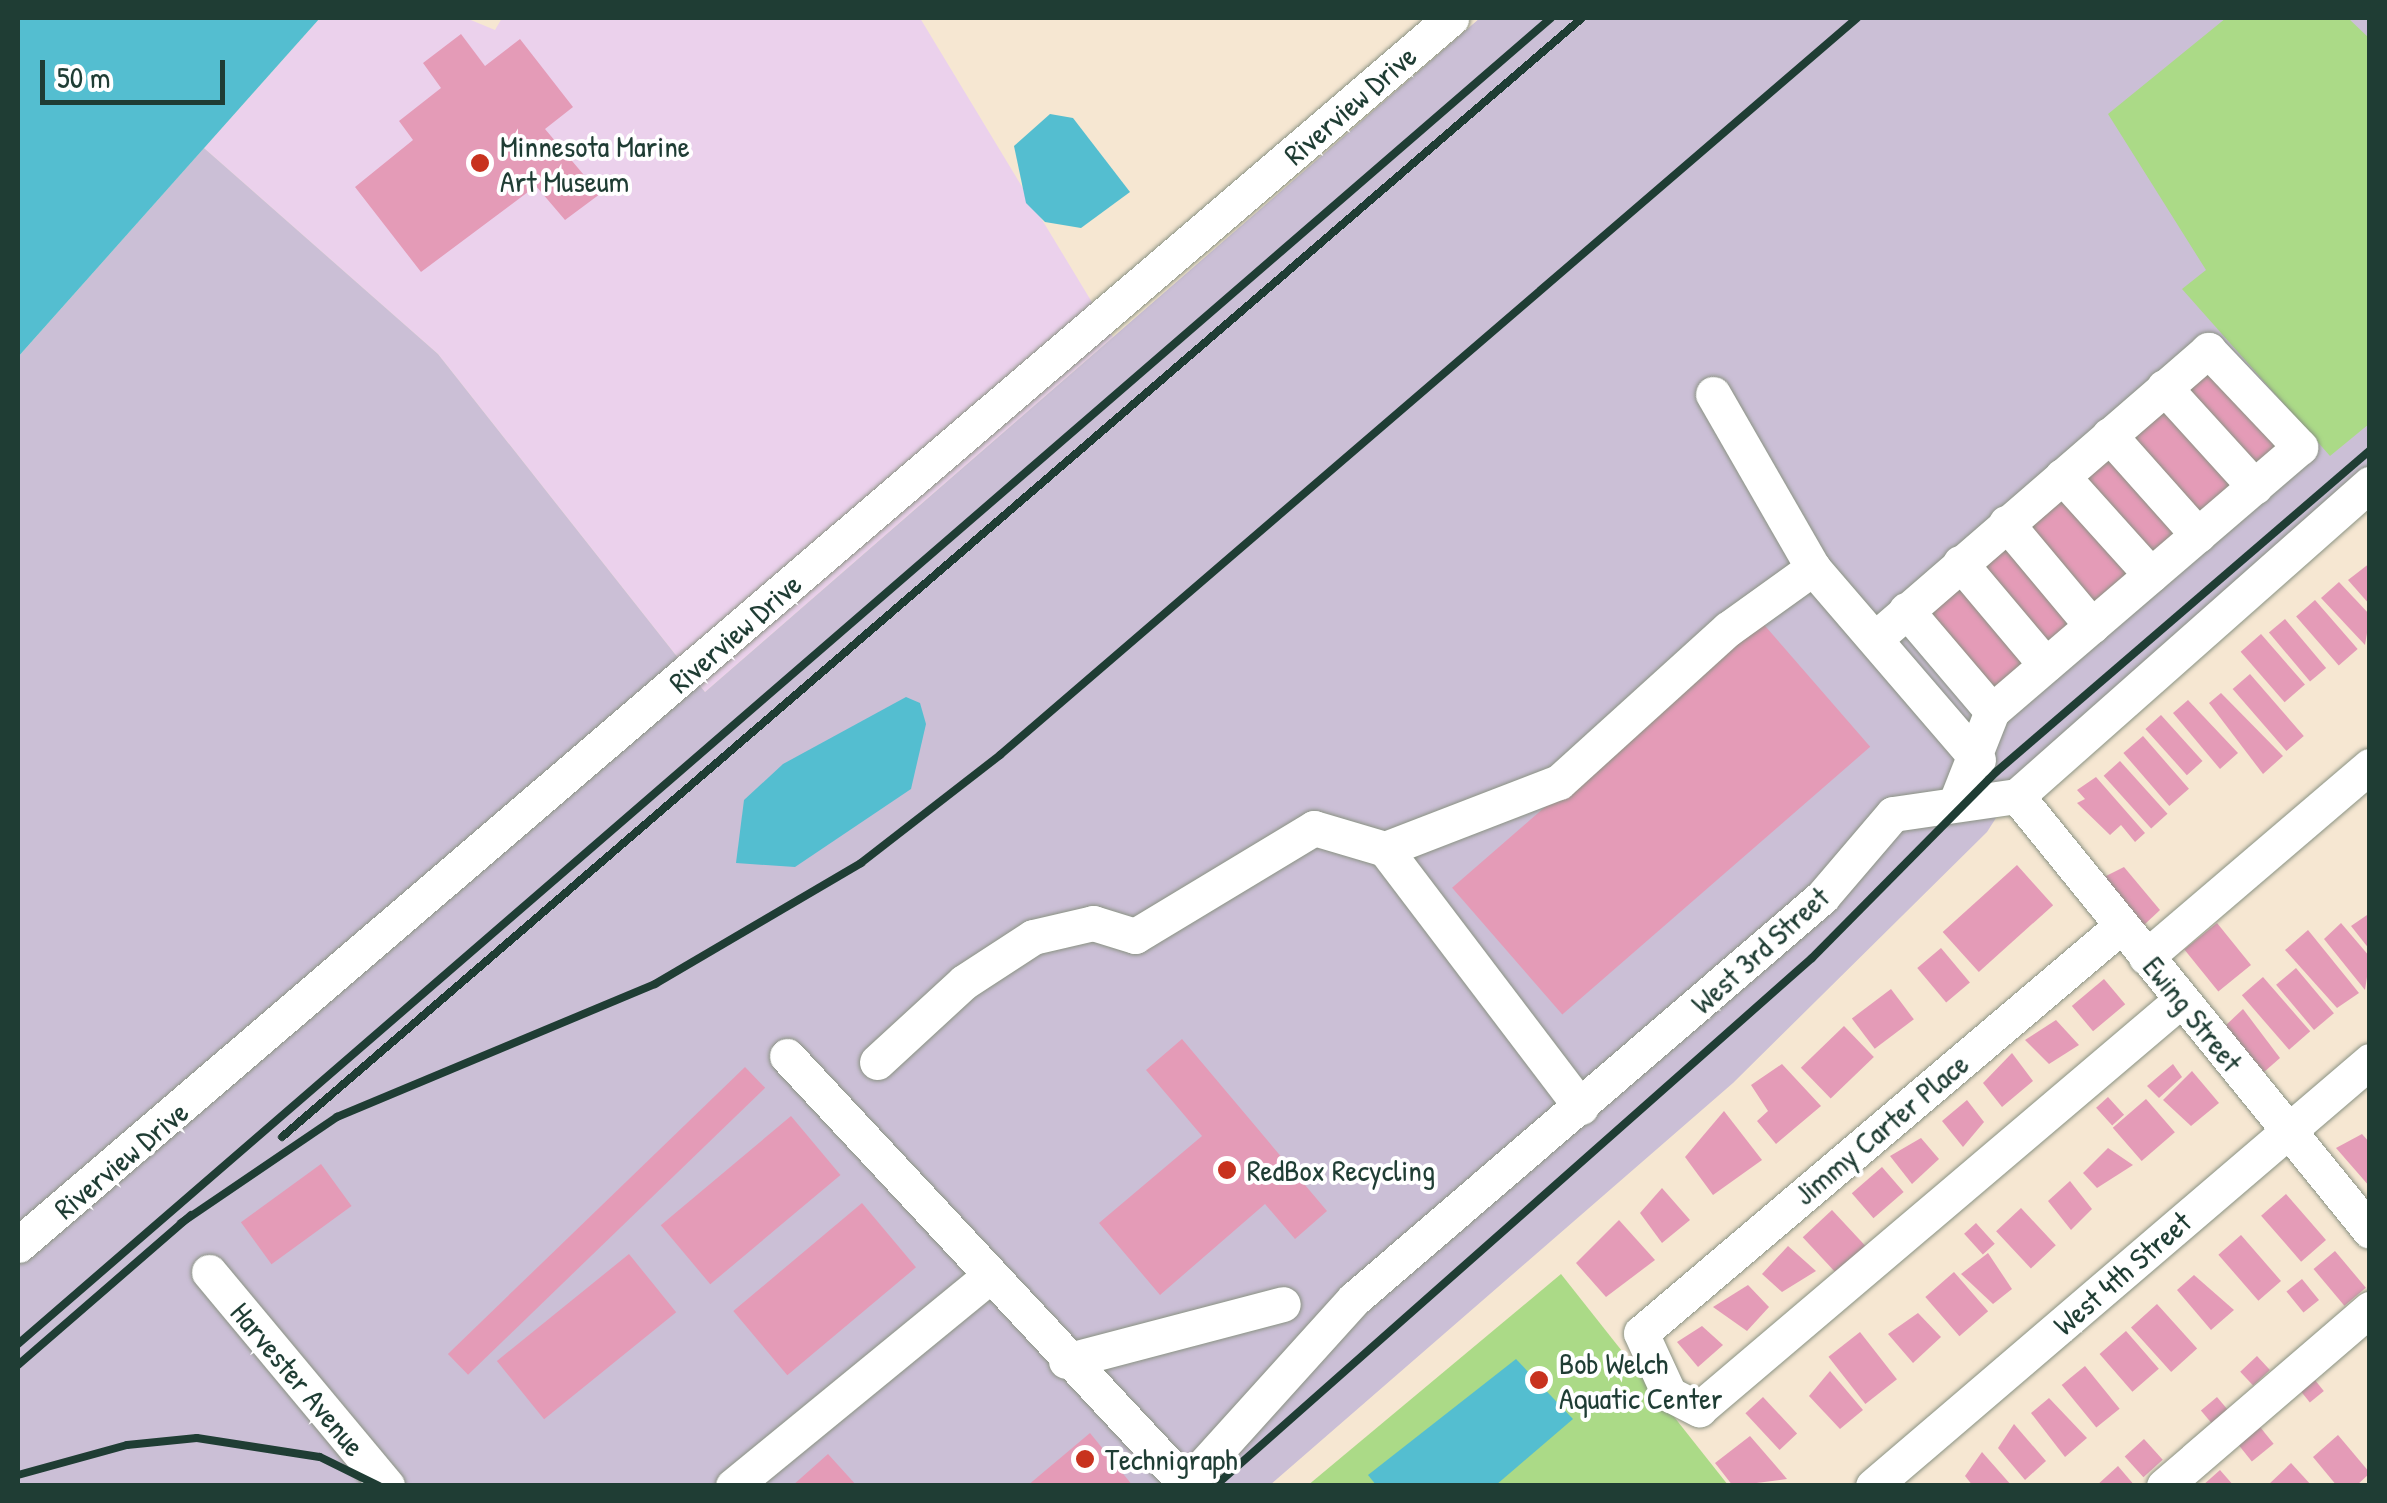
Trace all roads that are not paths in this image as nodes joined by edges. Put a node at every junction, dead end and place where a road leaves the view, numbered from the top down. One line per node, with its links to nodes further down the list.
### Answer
1 (1451, 18): 32 (street, Riverview Drive)
2 (2164, 387): 4 (street); 7 (street); 7 (street)
3 (1713, 394): 11 (street)
4 (2108, 436): 5 (street); 9 (street)
5 (2062, 476): 8 (street); 12 (street)
6 (2370, 484): 20 (street)
7 (2255, 487): 9 (street)
8 (2006, 523): 10 (street); 14 (street)
9 (2198, 535): 12 (street)
10 (1960, 564): 13 (street); 16 (street)
11 (1813, 568): 15 (street); 22 (street)
12 (2151, 575): 14 (street)
13 (1906, 610): 15 (street); 17 (street)
14 (2092, 626): 16 (street)
15 (1876, 638): 18 (street)
16 (2046, 665): 17 (street)
17 (1992, 711): 18 (street)
18 (1978, 760): 21 (street)
19 (2370, 766): 24 (street)
20 (2018, 796): 21 (street, West 3rd Street); 23 (street, Ewing Street)
21 (1956, 802): 29 (street, West 3rd Street)
22 (1385, 849): 28 (street); 29 (street)
23 (2121, 926): 24 (street, Ewing Street); 25 (street, Jimmy Carter Place)
24 (2146, 956): 25 (street, Ewing Street)
25 (2181, 1000): 30 (street, Ewing Street)
26 (788, 1056): 34 (street)
27 (2370, 1061): 30 (street, West 4th Street)
28 (878, 1062)
29 (1582, 1107): 39 (street, West 3rd Street)
30 (2288, 1132): 31 (street, Ewing Street); 38 (street, West 4th Street)
31 (2370, 1232)
32 (18, 1245)
33 (209, 1272): 40 (street, Harvester Avenue)
34 (988, 1277): 37 (street); 41 (street)
35 (1282, 1304): 37 (street)
36 (2370, 1310): 42 (street)
37 (1066, 1362): 39 (street)
38 (1884, 1482)
39 (1186, 1485)
40 (388, 1486)
41 (733, 1486)
42 (2164, 1486)

